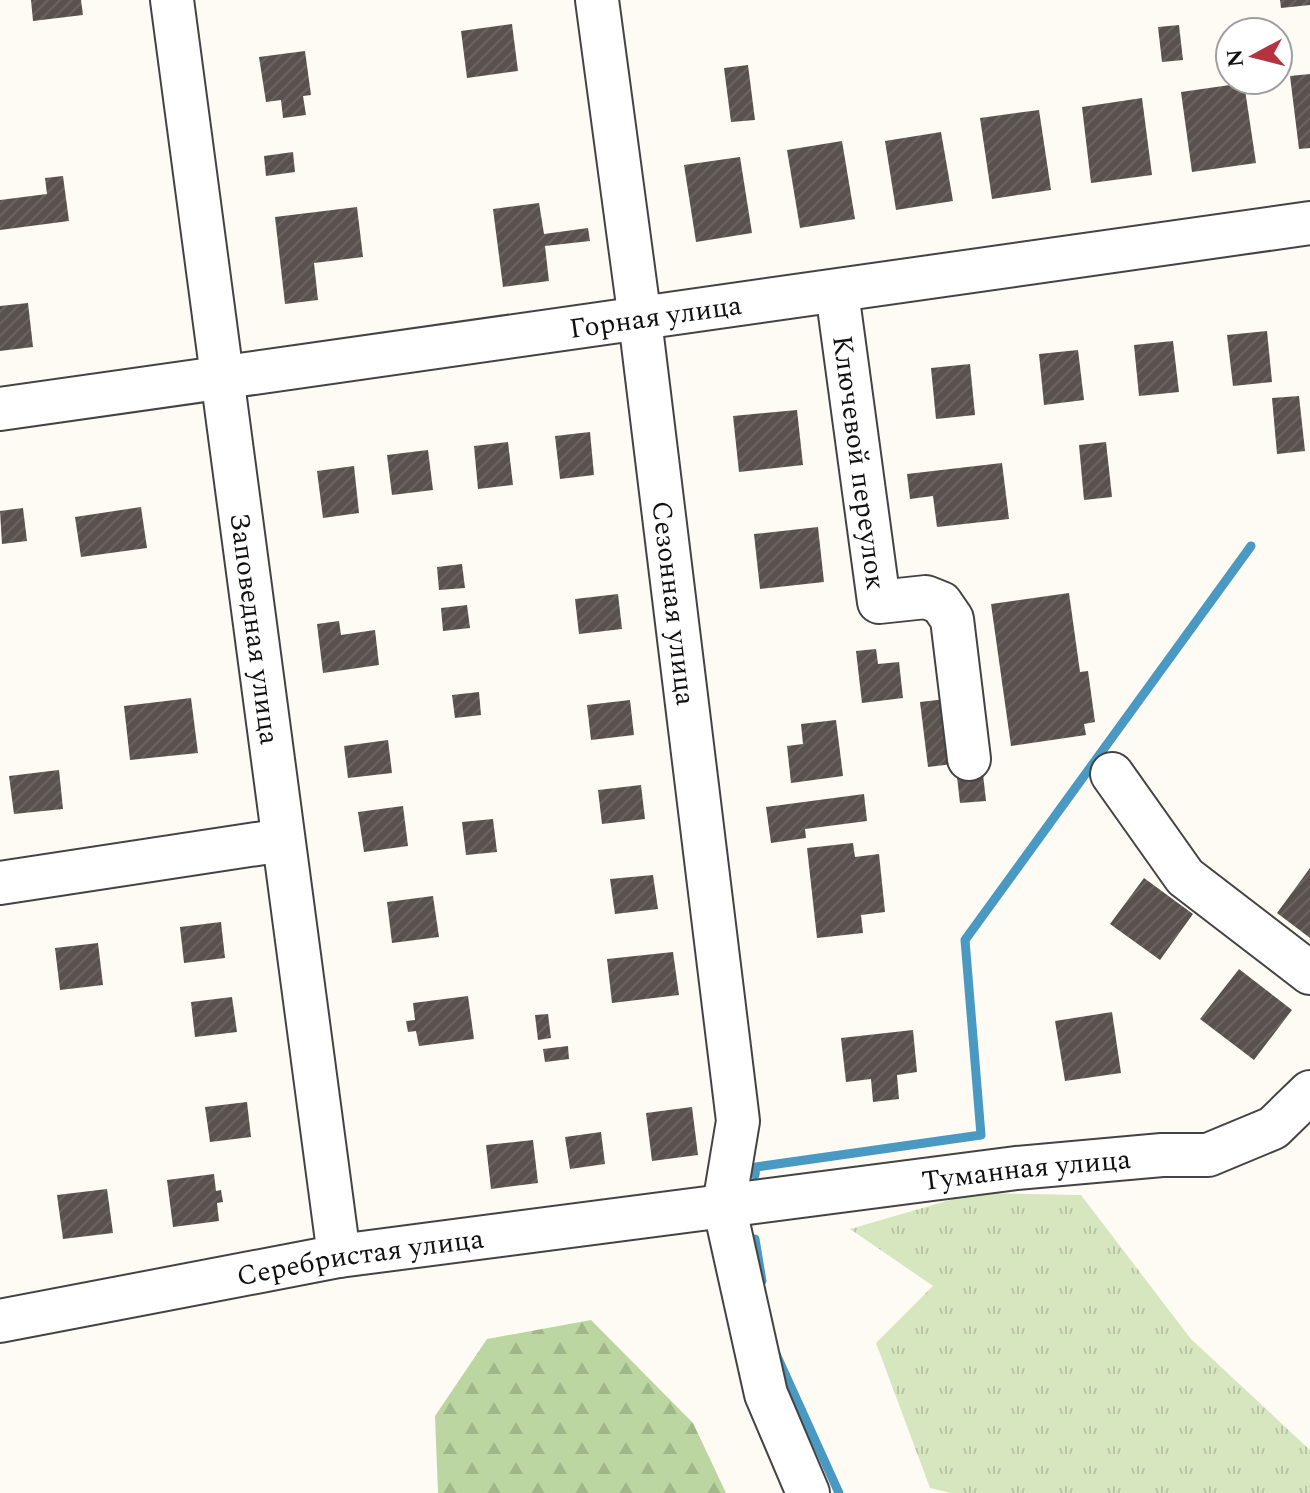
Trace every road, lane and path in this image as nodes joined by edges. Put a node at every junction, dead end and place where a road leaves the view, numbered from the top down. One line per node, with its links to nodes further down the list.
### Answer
1 (172, 0): 6 (street, Заповедная улица)
2 (597, 0): 5 (street, Сезонная улица)
3 (1310, 223): 4 (street, Горная улица)
4 (837, 292): 5 (street, Горная улица); 8 (street, Ключевой переулок)
5 (640, 320): 6 (street, Горная улица); 14 (street, Сезонная улица)
6 (222, 378): 7 (street, Горная улица); 10 (street, Заповедная улица)
7 (0, 409)
8 (969, 759)
9 (1112, 774): 12 (street)
10 (283, 840): 11 (street); 15 (street, Заповедная улица)
11 (0, 883)
12 (1310, 973)
13 (1310, 1092): 14 (street, Туманная улица)
14 (724, 1205): 15 (street, Серебристая улица); 17 (street)
15 (339, 1256): 16 (street, Серебристая улица)
16 (0, 1321)
17 (808, 1493)

